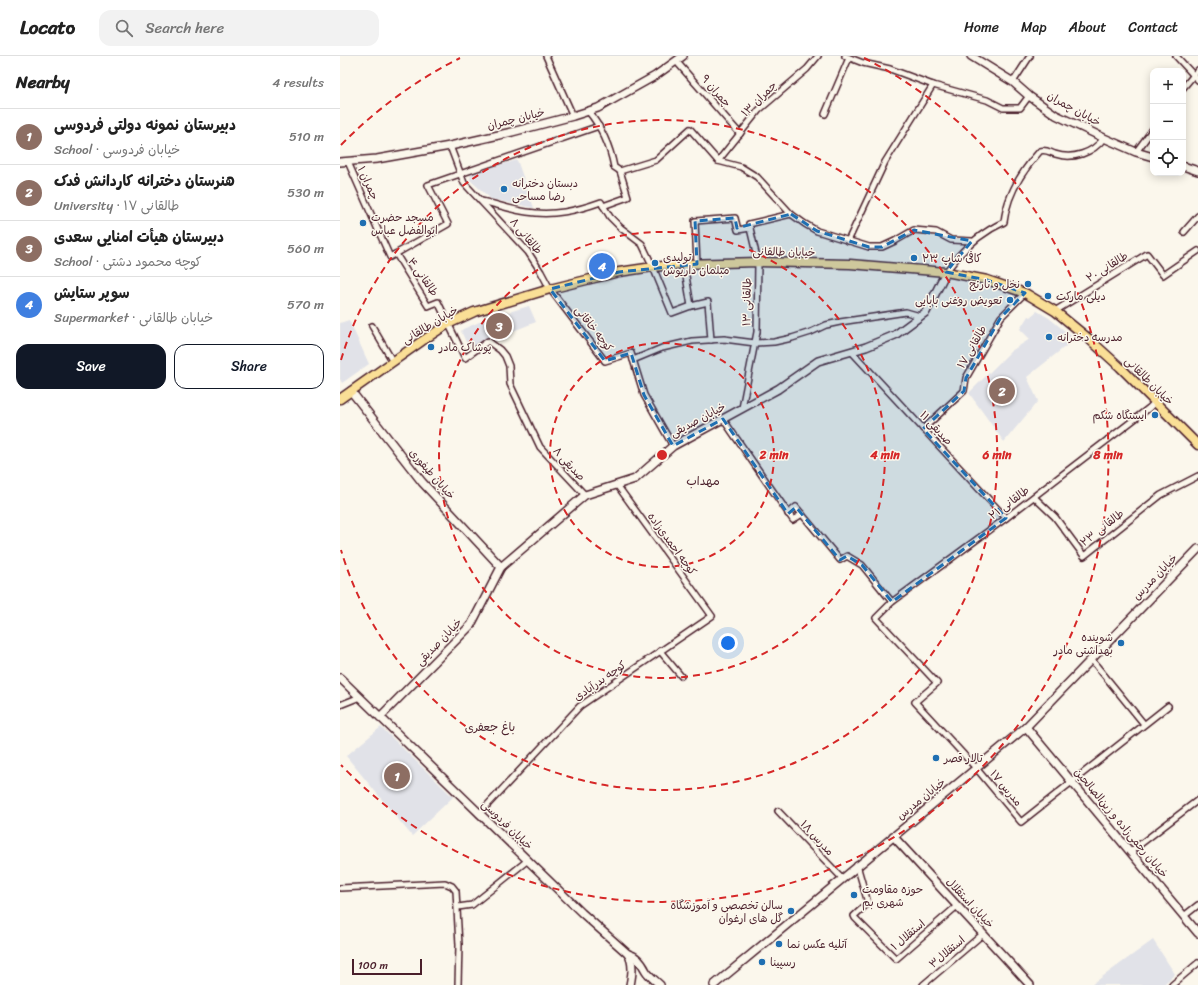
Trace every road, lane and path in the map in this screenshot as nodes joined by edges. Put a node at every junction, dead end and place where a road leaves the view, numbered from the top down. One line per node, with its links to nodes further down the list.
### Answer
1 (546, 56): 18 (street)
2 (683, 56): 8 (street, خیابان چمران)
3 (818, 56): 21 (street, چمران ۱۳)
4 (971, 56): 12 (street, خیابان چمران)
5 (1030, 56): 12 (street)
6 (1176, 56): 10 (street)
7 (847, 57): 14 (street); 17 (street)
8 (676, 61): 16 (street, خیابان چمران); 21 (street, چمران ۹)
9 (1198, 70): 10 (street)
10 (1193, 74): 11 (street); 13 (street)
11 (1198, 80)
12 (1013, 82): 15 (street, خیابان چمران)
13 (1186, 84)
14 (933, 85): 15 (street); 38 (street)
15 (1029, 96): 22 (street, خیابان چمران)
16 (588, 111): 18 (street, خیابان چمران); 19 (street)
17 (825, 114)
18 (574, 116): 23 (street, خیابان چمران)
19 (599, 126): 30 (street); 31 (street)
20 (1150, 133): 24 (street)
21 (740, 134): 26 (street, چمران ۱۳)
22 (1104, 138): 24 (street, خیابان چمران); 39 (street)
23 (450, 146): 27 (street, خیابان چمران); 31 (street, طالقانی ۸)
24 (1136, 152): 25 (street, خیابان چمران)
25 (1150, 156)
26 (718, 161): 30 (street); 34 (street)
27 (344, 162): 41 (street, چمران ۱)
28 (1186, 167): 29 (street)
29 (1198, 170)
30 (620, 171): 33 (street)
31 (461, 174): 32 (street, طالقانی ۸); 41 (street)
32 (480, 200): 33 (street); 47 (street, طالقانی ۸)
33 (602, 204): 45 (street)
34 (791, 214): 36 (street); 38 (street)
35 (1198, 216): 37 (street)
36 (750, 226): 42 (street, طالقانی ۱۳); 44 (street)
37 (1184, 232)
38 (848, 241): 39 (street)
39 (972, 241): 46 (street)
40 (1198, 251): 50 (street, طالقانی ۲۰)
41 (396, 254): 52 (street, طالقانی ۴)
42 (758, 262): 44 (main road, خیابان طالقانی); 46 (main road, خیابان طالقانی); 55 (street, طالقانی ۱۳)
43 (684, 264): 44 (main road, خیابان طالقانی); 45 (main road, خیابان طالقانی); 49 (street)
44 (697, 264)
45 (653, 267): 47 (main road, خیابان طالقانی); 49 (street)
46 (946, 272): 48 (main road, خیابان طالقانی); 51 (street, خیابان صدیقی)
47 (550, 289): 52 (main road, خیابان طالقانی); 57 (street, کوچه خاقانی)
48 (1025, 293): 50 (main road, خیابان طالقانی); 64 (street, طالقانی ۱۷)
49 (691, 306): 54 (street)
50 (1055, 311): 61 (main road, خیابان طالقانی)
51 (920, 316): 55 (street); 56 (street, خیابان صدیقی)
52 (448, 324): 58 (main road, خیابان طالقانی); 69 (street, صدیقی ۸)
53 (372, 326): 58 (street)
54 (712, 340): 55 (street); 57 (street)
55 (755, 343): 62 (street, طالقانی ۱۳)
56 (851, 351): 62 (street, خیابان صدیقی); 64 (street, صدیقی ۱۱)
57 (633, 360): 66 (street)
58 (392, 362): 59 (main road, خیابان طالقانی)
59 (351, 392): 60 (main road, خیابان طالقانی); 75 (street, خیابان طیفوری)
60 (340, 399)
61 (1155, 402): 65 (main road, خیابان طالقانی); 70 (street, طالقانی ۲۱)
62 (742, 408): 63 (street, خیابان صدیقی)
63 (723, 419): 66 (street, خیابان صدیقی); 71 (street)
64 (923, 429): 73 (street, صدیقی ۱۱)
65 (1197, 442)
66 (673, 446): 68 (street, خیابان صدیقی)
67 (1198, 476): 70 (street, طالقانی ۲۳)
68 (617, 485): 69 (street, خیابان صدیقی); 77 (street, کوچه احمدی‌زاده)
69 (584, 495): 75 (street, خیابان صدیقی)
70 (1034, 497): 73 (street, طالقانی ۲۱)
71 (788, 514): 72 (street); 72 (street)
72 (802, 514): 76 (street)
73 (1006, 518): 76 (street, طالقانی ۲۱)
74 (1198, 549): 79 (street, خیابان مدرس)
75 (501, 567): 86 (street, خیابان صدیقی)
76 (892, 602): 82 (street, طالقانی ۲۱)
77 (712, 616): 78 (street, کوچه بدرآبادی)
78 (660, 651): 80 (street); 93 (street, کوچه بدرآبادی)
79 (1092, 659): 87 (street); 88 (street, خیابان مدرس)
80 (681, 676)
81 (340, 678): 83 (street, خیابان فردوسی)
82 (937, 683): 89 (street, مدرس ۱۷)
83 (360, 697): 84 (street); 86 (street, خیابان فردوسی)
84 (340, 705)
85 (1168, 706): 87 (street)
86 (380, 717): 93 (street, خیابان فردوسی)
87 (1144, 724): 90 (street)
88 (1026, 726): 89 (street, خیابان مدرس); 90 (street, خیابان رحمی‌زاده و زین‌الصالحین)
89 (976, 768): 90 (street, مدرس ۱۷); 94 (street, خیابان مدرس)
90 (1072, 782): 95 (street, خیابان رحمی‌زاده و زین‌الصالحین)
91 (1198, 800): 95 (street)
92 (778, 811): 98 (street, مدرس ۱۸)
93 (479, 814): 96 (street, خیابان فردوسی)
94 (893, 836): 97 (street, خیابان مدرس); 101 (street, خیابان استقلال)
95 (1130, 852): 103 (street, خیابان رحمی‌زاده و زین‌الصالحین)
96 (528, 860): 102 (street); 106 (street, خیابان فردوسی)
97 (857, 866): 98 (street, خیابان مدرس); 101 (street, استقلال ۱)
98 (842, 878): 113 (street, خیابان مدرس)
99 (340, 888): 102 (street)
100 (1198, 905): 103 (street)
101 (957, 906): 105 (street, خیابان استقلال)
102 (458, 907): 110 (street)
103 (1184, 916): 104 (street, خیابان رحمی‌زاده و زین‌الصالحین)
104 (1198, 933)
105 (983, 934): 114 (street, استقلال۳); 115 (street, خیابان استقلال)
106 (628, 954): 108 (street); 109 (street, خیابان فردوسی)
107 (1198, 963): 116 (street)
108 (632, 971): 109 (street); 111 (street)
109 (646, 971): 112 (street, خیابان فردوسی)
110 (458, 985)
111 (630, 985)
112 (660, 985)
113 (714, 985)
114 (923, 985)
115 (1030, 985)
116 (1172, 985)

